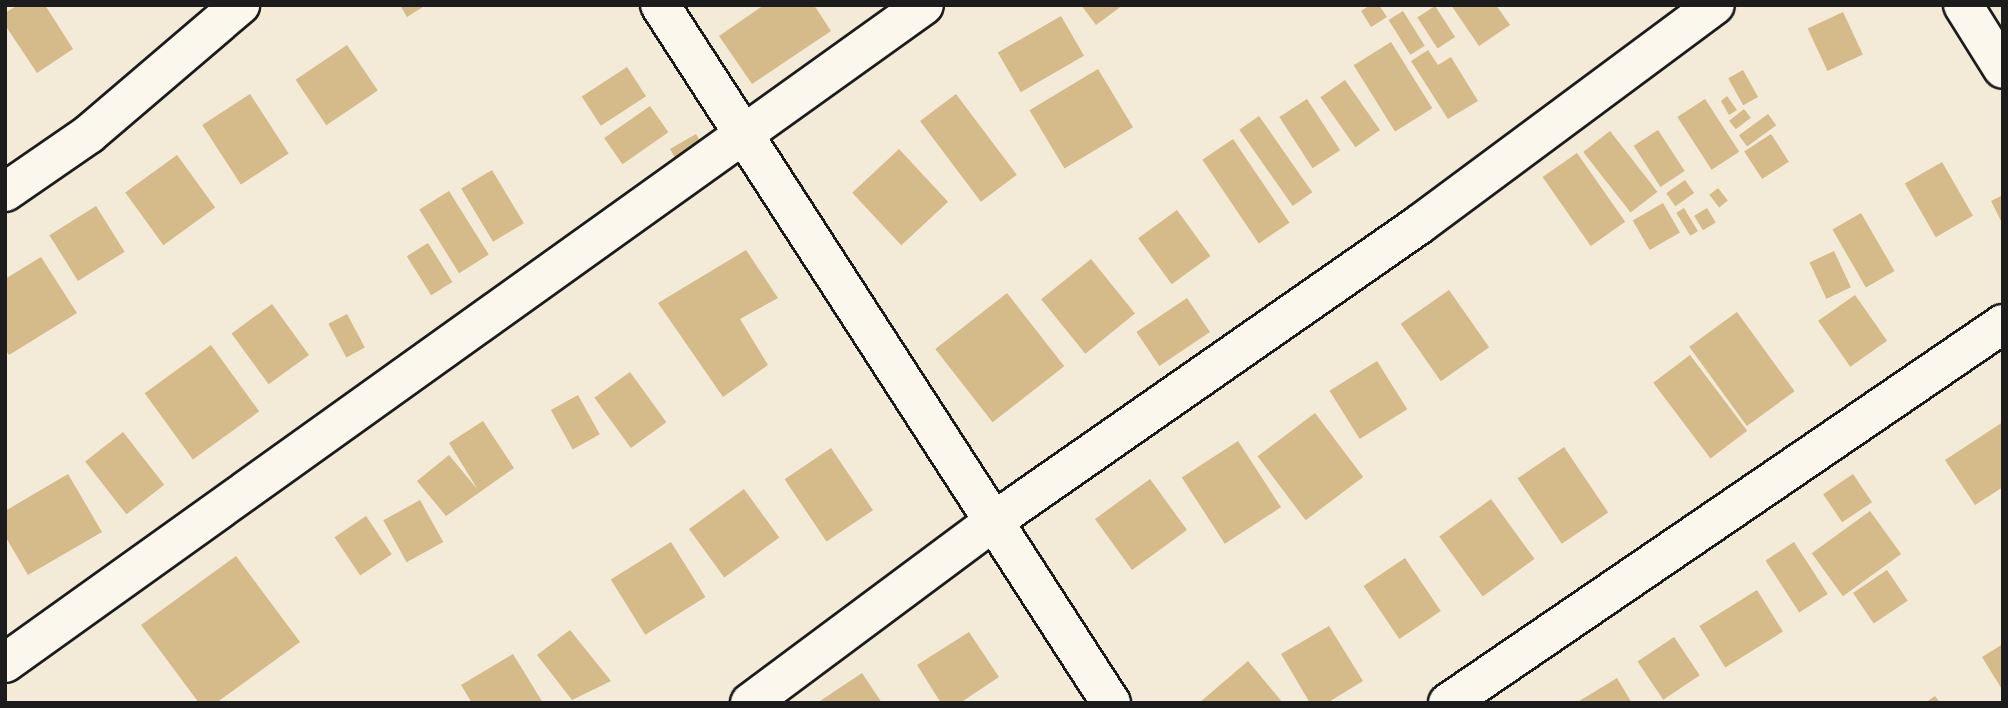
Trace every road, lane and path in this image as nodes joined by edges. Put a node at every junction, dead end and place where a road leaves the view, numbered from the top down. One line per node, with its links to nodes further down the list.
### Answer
1 (240, 5): 8 (street)
2 (660, 5): 7 (street)
3 (924, 5): 7 (street)
4 (1716, 5): 10 (street)
5 (1964, 5): 6 (street)
6 (2003, 69)
7 (746, 137): 10 (street); 11 (street)
8 (5, 192)
9 (2003, 324): 14 (street)
10 (994, 521): 12 (street); 13 (street)
11 (5, 663)
12 (750, 703)
13 (1111, 703)
14 (1448, 703)

